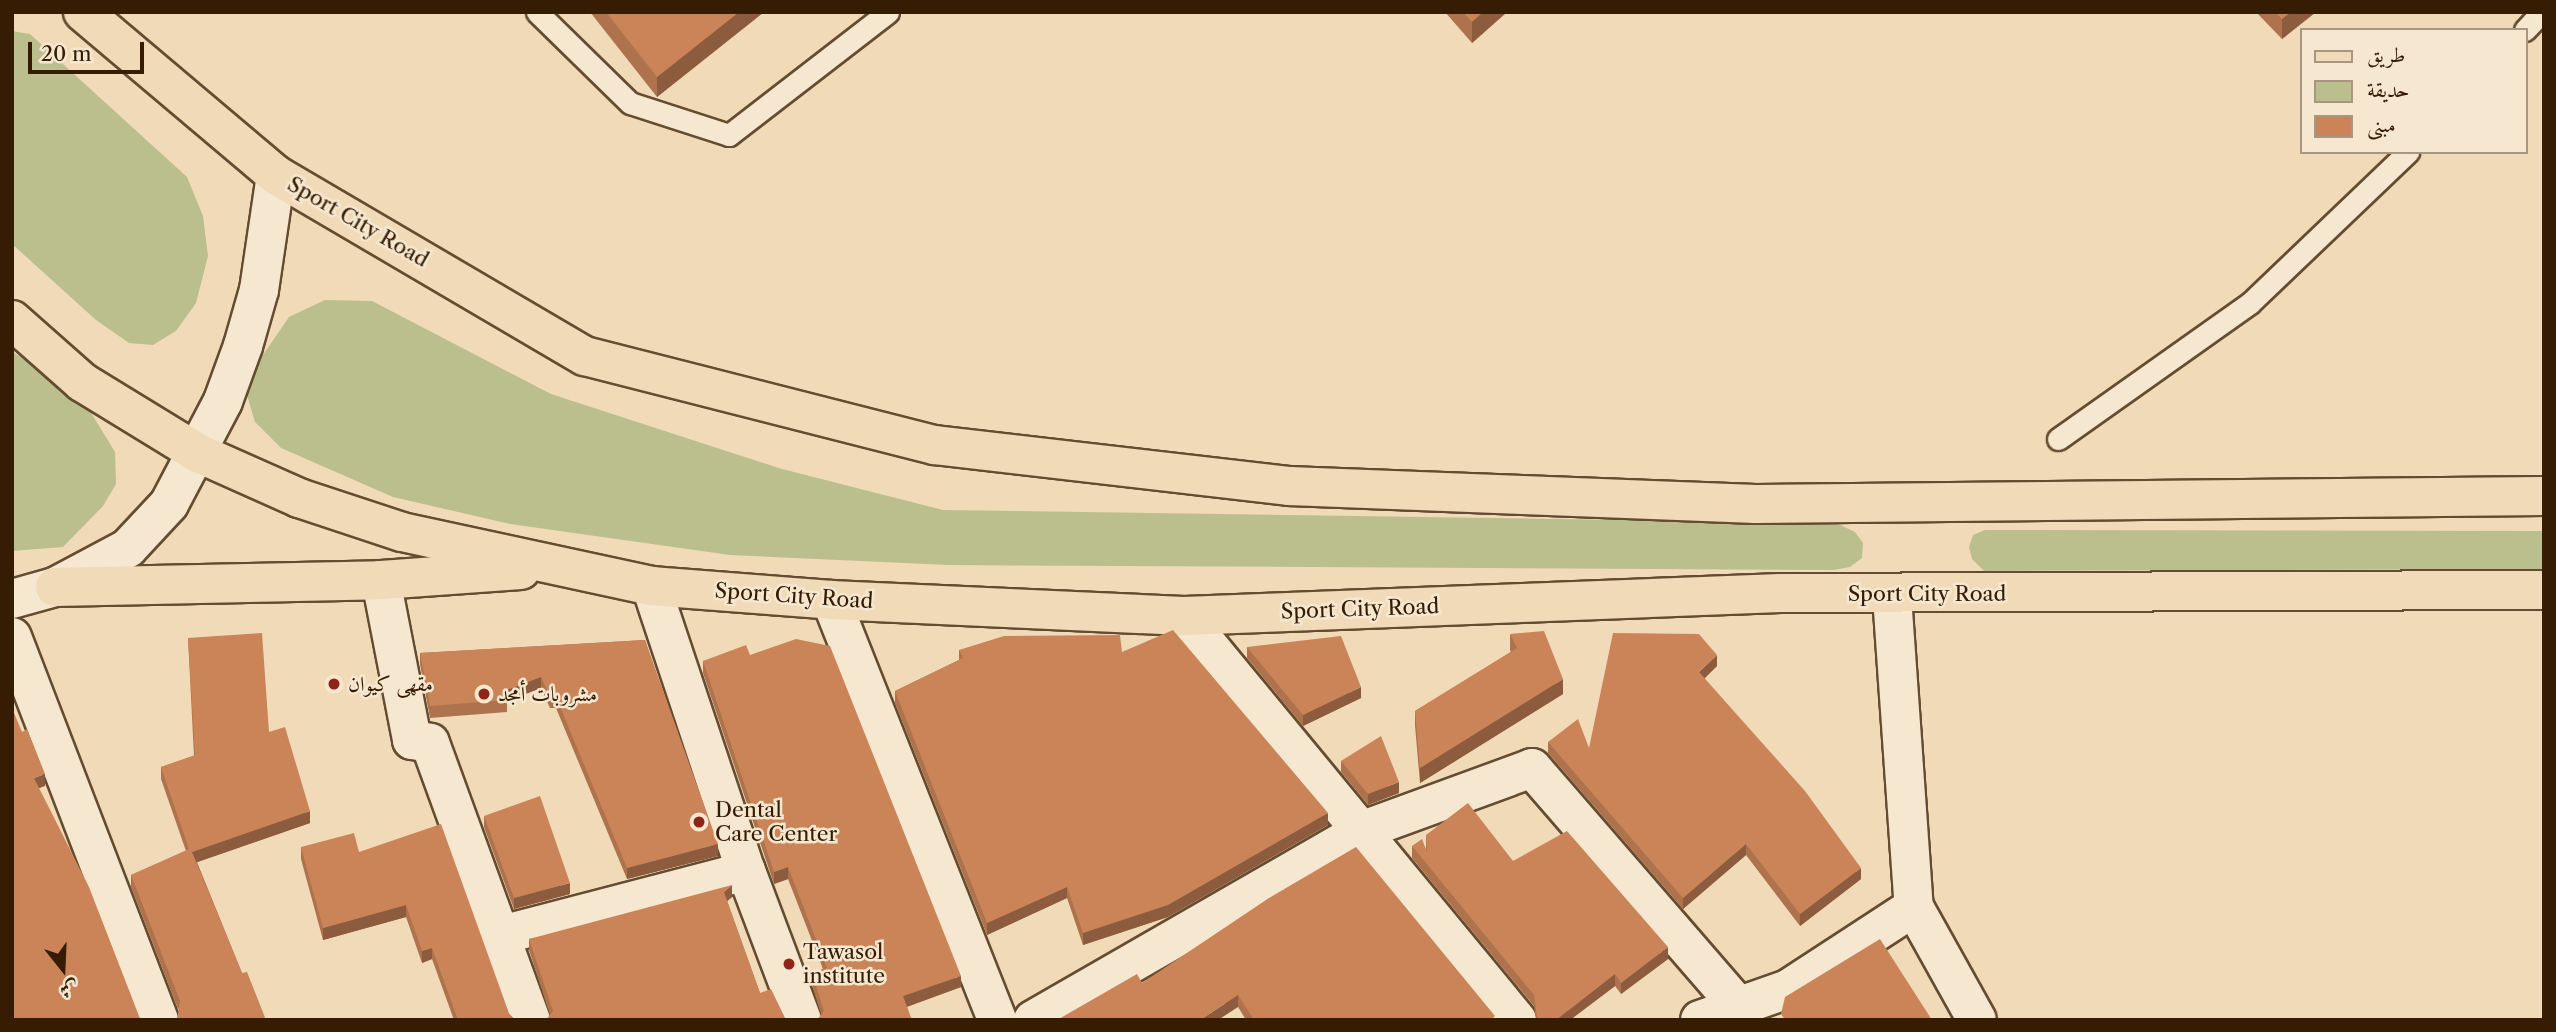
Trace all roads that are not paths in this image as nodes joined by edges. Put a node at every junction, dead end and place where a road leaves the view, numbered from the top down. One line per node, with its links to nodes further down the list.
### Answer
1 (83, 12): 7 (main road, Sport City Road)
2 (537, 12): 3 (lane)
3 (888, 12)
4 (2542, 12): 5 (lane)
5 (2527, 28)
6 (2406, 154): 9 (lane)
7 (276, 174): 10 (street); 11 (main road, Sport City Road)
8 (12, 320): 10 (main road, Sport City Road)
9 (2058, 439)
10 (198, 453): 12 (main road, Sport City Road); 15 (street)
11 (2544, 496)
12 (567, 567): 13 (main road); 14 (main road, Sport City Road)
13 (382, 580): 15 (main road); 25 (street)
14 (651, 586): 19 (main road, Sport City Road); 23 (street)
15 (55, 587): 18 (street)
16 (2544, 590): 17 (main road, Sport City Road)
17 (1892, 596): 20 (main road, Sport City Road); 24 (street)
18 (12, 599)
19 (831, 600): 20 (main road, Sport City Road); 30 (street)
20 (1184, 616): 22 (street)
21 (12, 637): 27 (street)
22 (1363, 830): 26 (street); 31 (street); 32 (street)
23 (746, 871): 25 (street); 29 (street)
24 (1914, 907): 26 (street); 34 (street)
25 (501, 935): 28 (street)
26 (1740, 1009): 33 (street)
27 (159, 1020)
28 (531, 1020)
29 (802, 1020)
30 (997, 1020)
31 (1033, 1020)
32 (1517, 1020)
33 (1700, 1020)
34 (1978, 1020)

